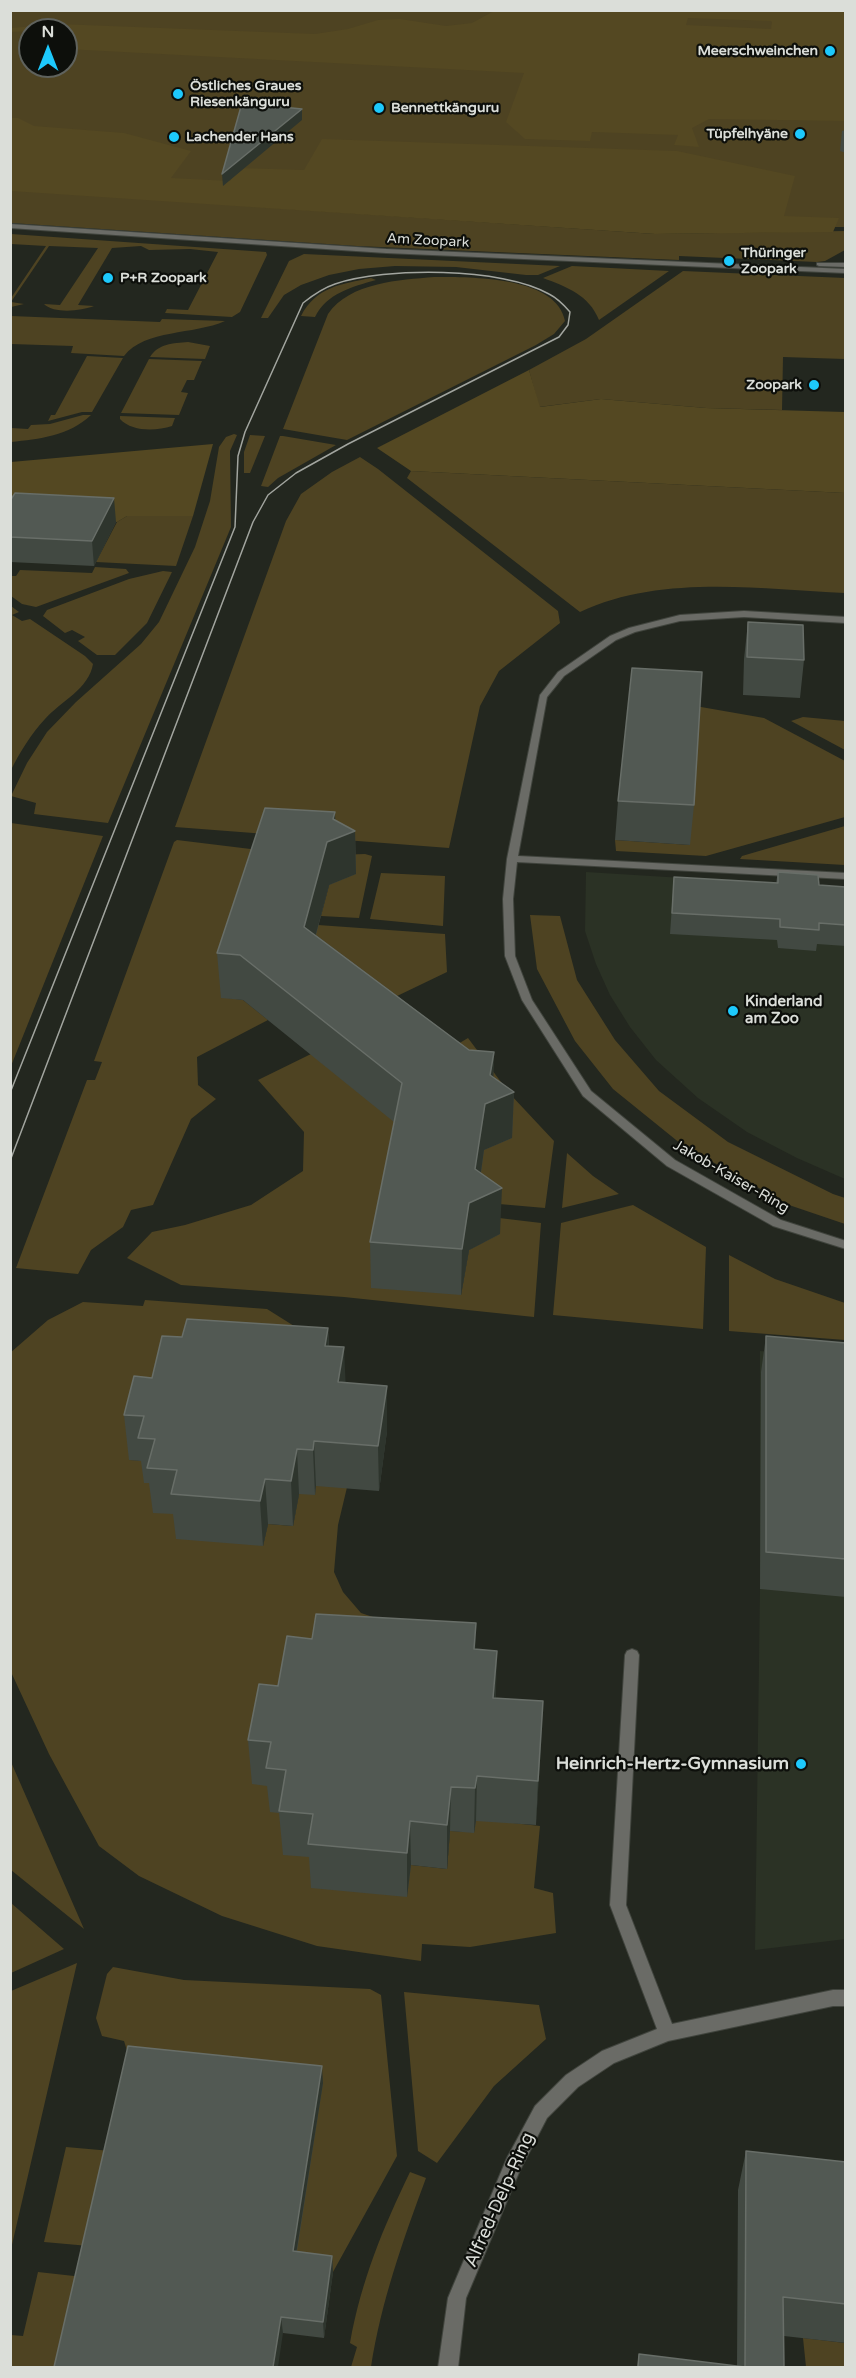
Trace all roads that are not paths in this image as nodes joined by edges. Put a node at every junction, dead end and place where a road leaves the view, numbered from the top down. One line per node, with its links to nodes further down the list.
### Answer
1 (10, 226): 4 (street, Am Zoopark)
2 (819, 264): 3 (street)
3 (846, 265)
4 (846, 271)
5 (846, 620): 6 (street, Jakob-Kaiser-Ring)
6 (512, 859): 7 (street); 8 (street, Jakob-Kaiser-Ring)
7 (846, 876)
8 (846, 1245)
9 (632, 1654): 11 (street)
10 (846, 1998): 11 (street, Alfred-Delp-Ring)
11 (667, 2032): 12 (street, Alfred-Delp-Ring)
12 (448, 2367)

